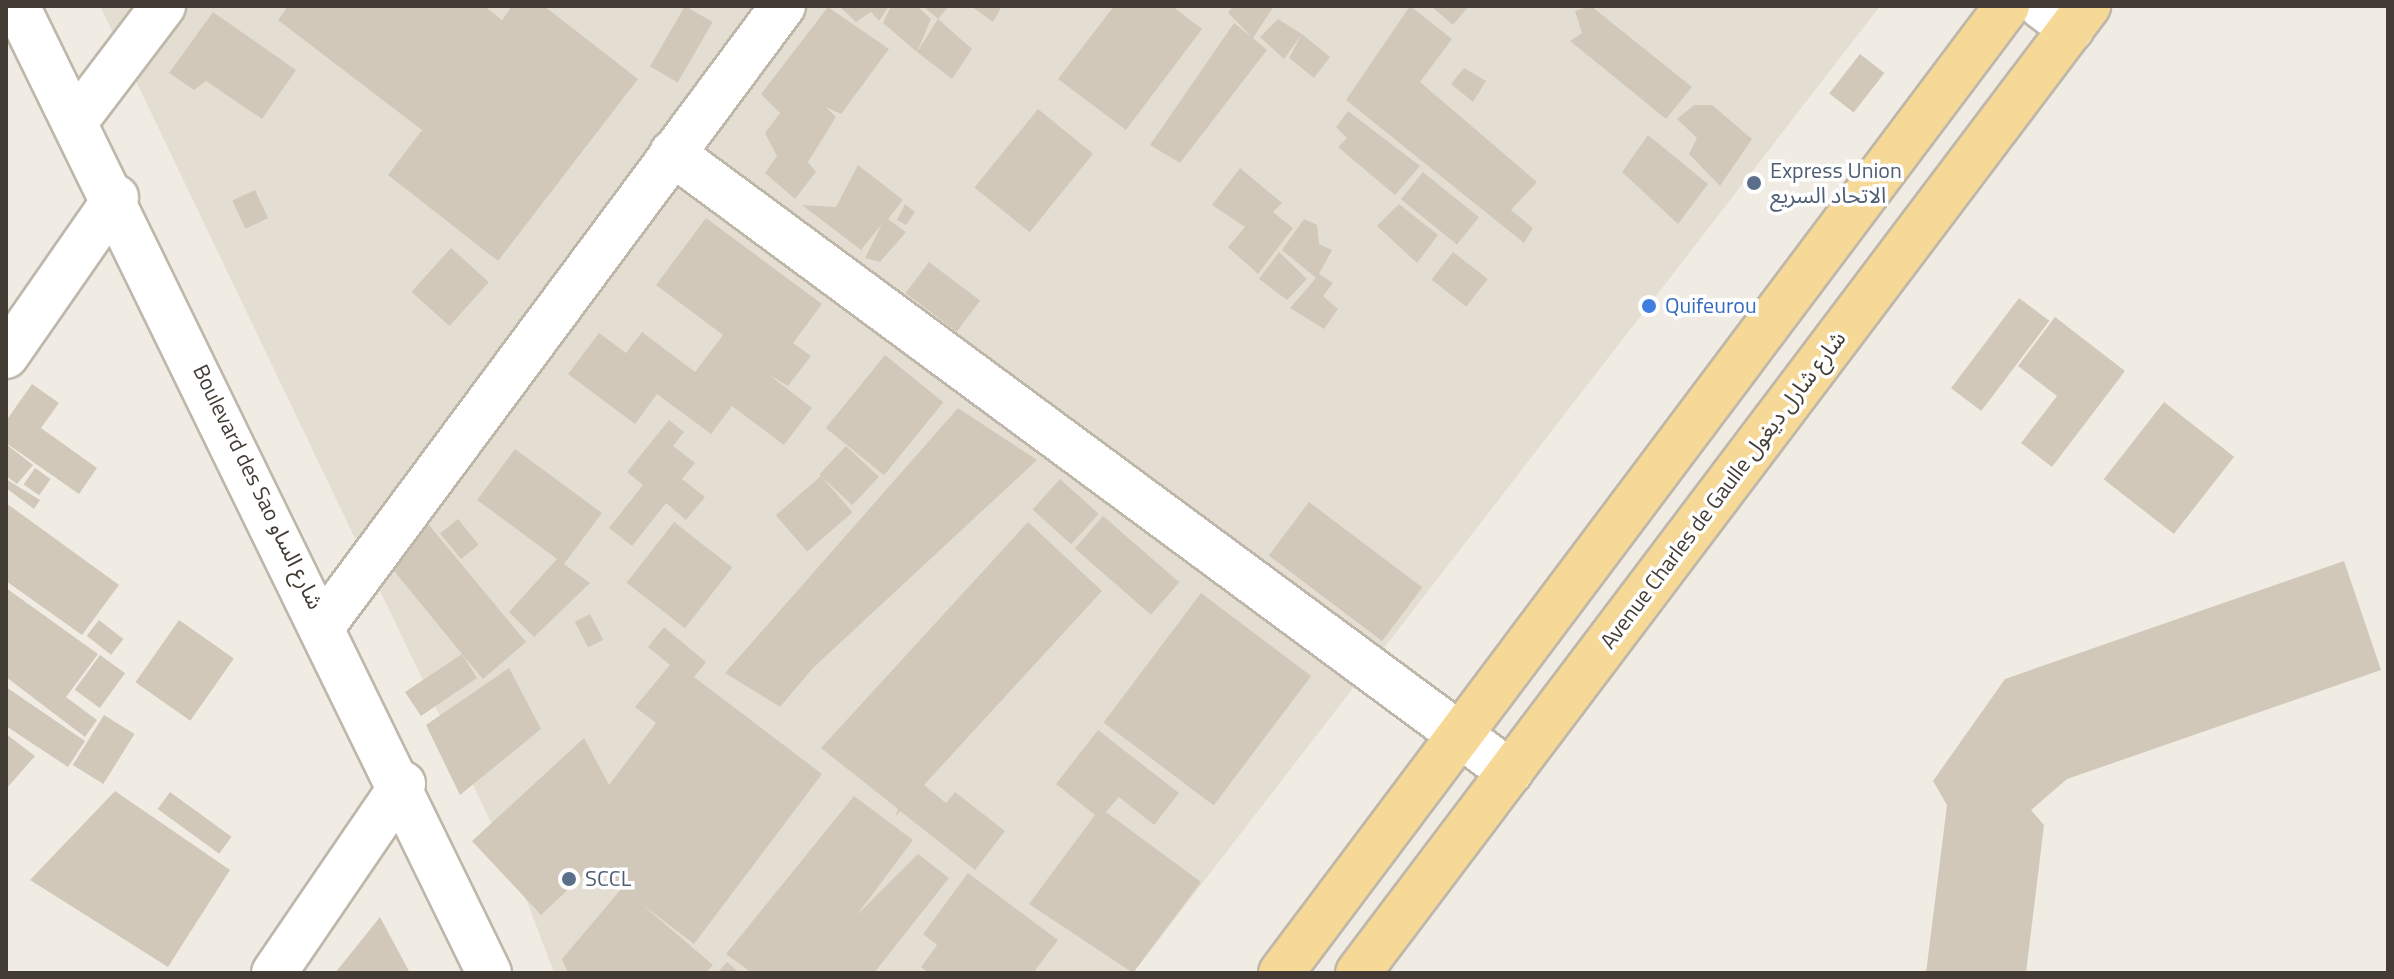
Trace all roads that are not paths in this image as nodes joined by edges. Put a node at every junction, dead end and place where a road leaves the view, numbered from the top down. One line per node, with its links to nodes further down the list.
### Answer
1 (17, 6): 6 (street, Boulevard des Sao شارع الساو)
2 (163, 6): 6 (street)
3 (783, 6): 7 (street)
4 (2007, 6): 11 (main road)
5 (2067, 14): 12 (main road, Avenue Charles de Gaulle شارع شارل ديغول)
6 (78, 118): 8 (street, Boulevard des Sao شارع الساو)
7 (672, 153): 10 (street); 11 (street)
8 (116, 198): 9 (street); 10 (street, Boulevard des Sao شارع الساو)
9 (6, 356)
10 (324, 624): 13 (street, Boulevard des Sao شارع الساو)
11 (1460, 735): 12 (street); 16 (main road)
12 (1510, 772): 17 (main road, Avenue Charles de Gaulle شارع شارل ديغول)
13 (403, 784): 14 (street); 15 (street, Boulevard des Sao شارع الساو)
14 (274, 973)
15 (489, 973)
16 (1281, 973)
17 (1358, 973)

